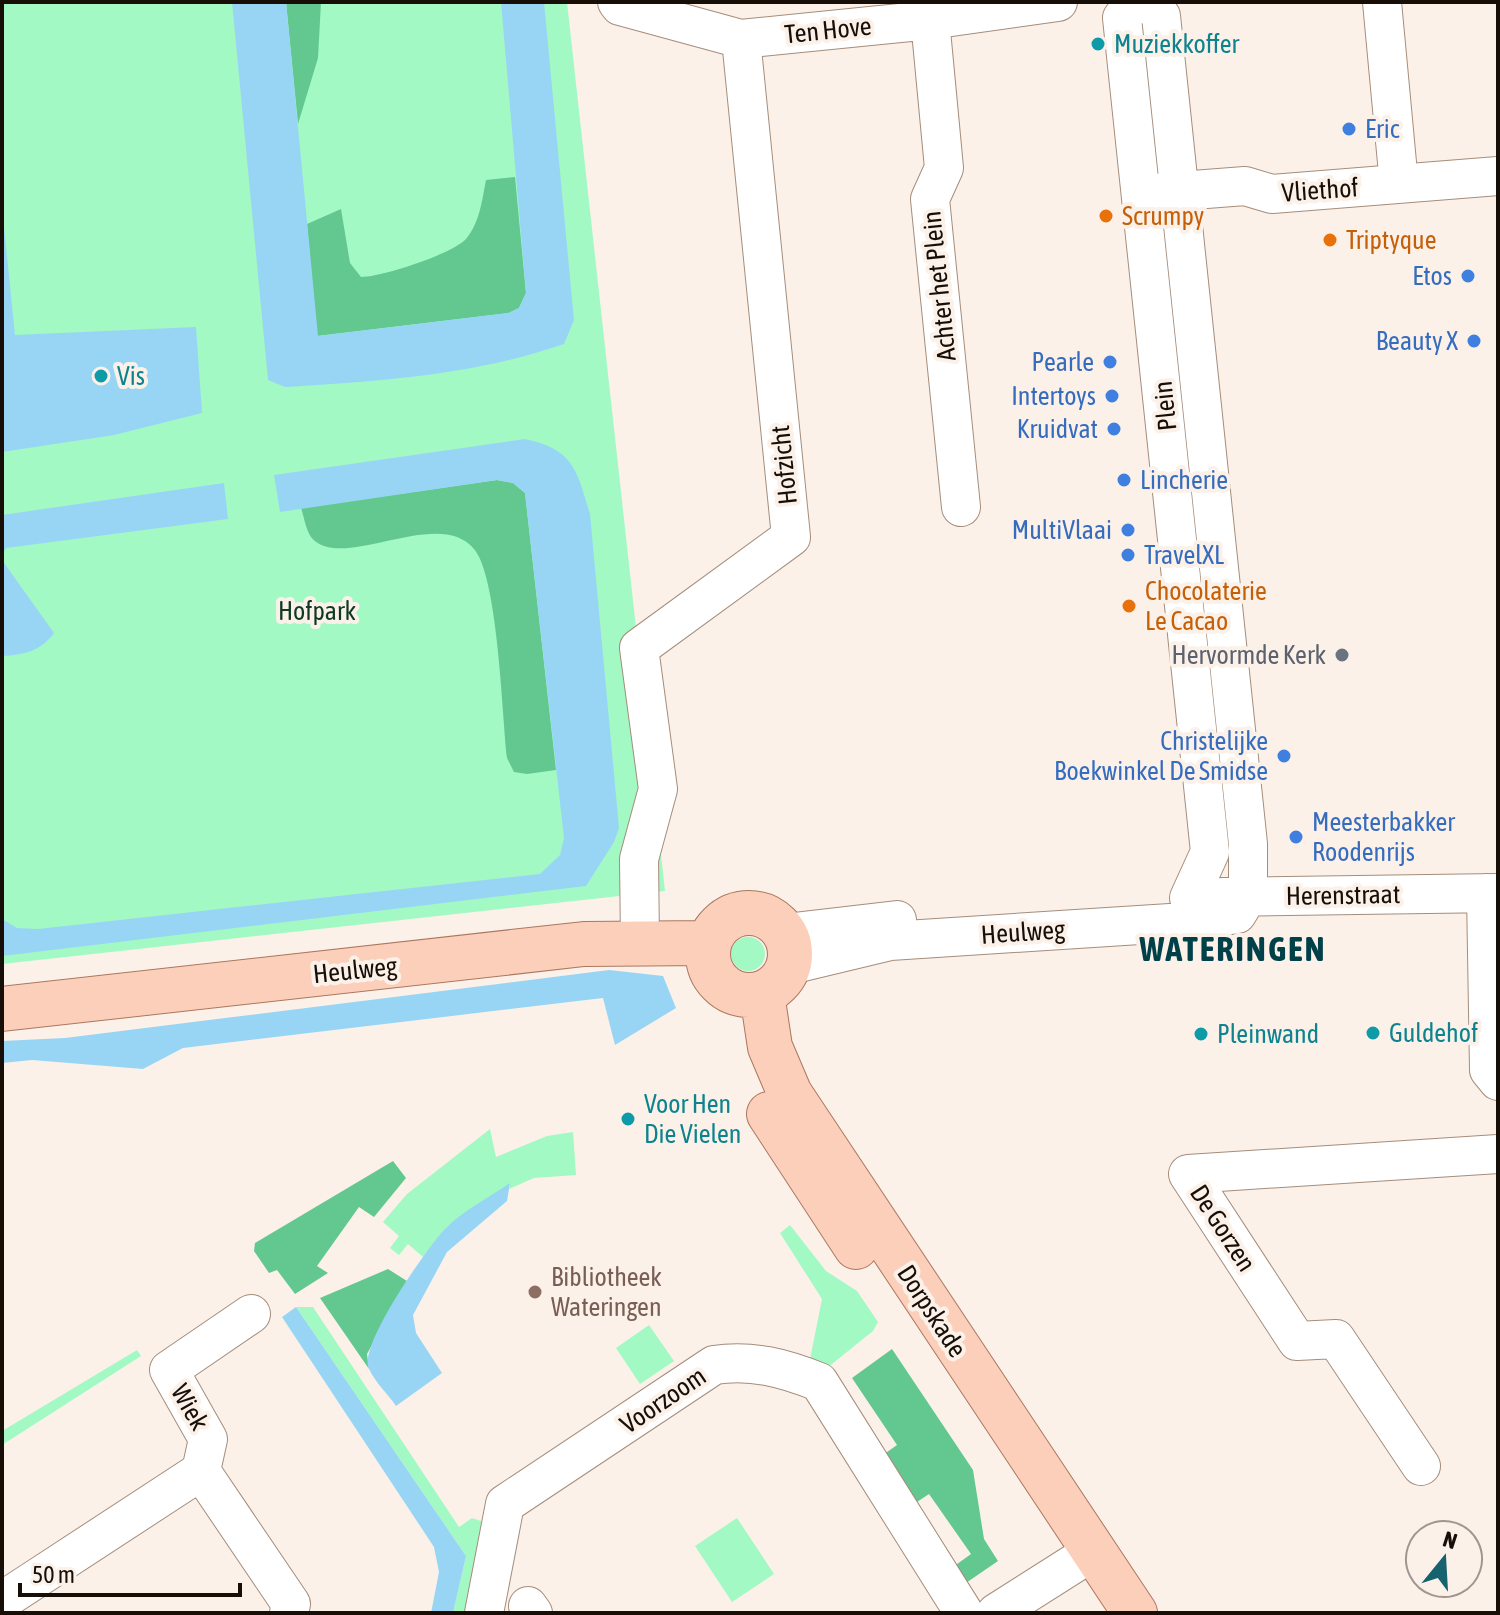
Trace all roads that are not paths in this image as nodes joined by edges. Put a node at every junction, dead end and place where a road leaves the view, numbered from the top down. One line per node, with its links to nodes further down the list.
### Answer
1 (617, 2): 8 (street)
2 (1058, 2): 7 (street, Ten Hove)
3 (1134, 2): 11 (street, Plein)
4 (1149, 2): 11 (street, Plein)
5 (1382, 2): 10 (street)
6 (873, 14): 7 (street, Ten Hove); 8 (street, Ten Hove)
7 (930, 20): 12 (street, Achter het Plein)
8 (741, 39): 18 (street, Hofzicht)
9 (1498, 176): 10 (street, Vliethof)
10 (1399, 184): 11 (street, Vliethof)
11 (1161, 193): 13 (street, Plein); 14 (street, Plein)
12 (961, 507)
13 (1244, 810): 14 (street); 16 (street, Plein)
14 (1206, 815): 17 (street, Plein)
15 (1492, 893): 16 (street, Herenstraat); 22 (street)
16 (1248, 896): 17 (street, Herenstraat); 20 (street, Heulweg)
17 (1189, 898): 20 (street, Heulweg)
18 (640, 942): 19 (main road, Heulweg); 21 (main road, Heulweg)
19 (709, 943): 20 (main road); 20 (main road)
20 (768, 971): 27 (main road, Dorpskade)
21 (2, 1009)
22 (1498, 1081)
23 (1498, 1154): 25 (street, De Gorzen)
24 (251, 1314): 26 (street, Wiek)
25 (1421, 1466)
26 (201, 1471): 28 (street); 29 (street, Wiek)
27 (1080, 1560): 32 (street); 33 (main road, Dorpskade); 34 (main road, Dorpskade)
28 (2, 1601)
29 (289, 1613)
30 (484, 1613): 31 (street, Voorzoom)
31 (964, 1613)
32 (996, 1613)
33 (1101, 1613)
34 (1135, 1613)

